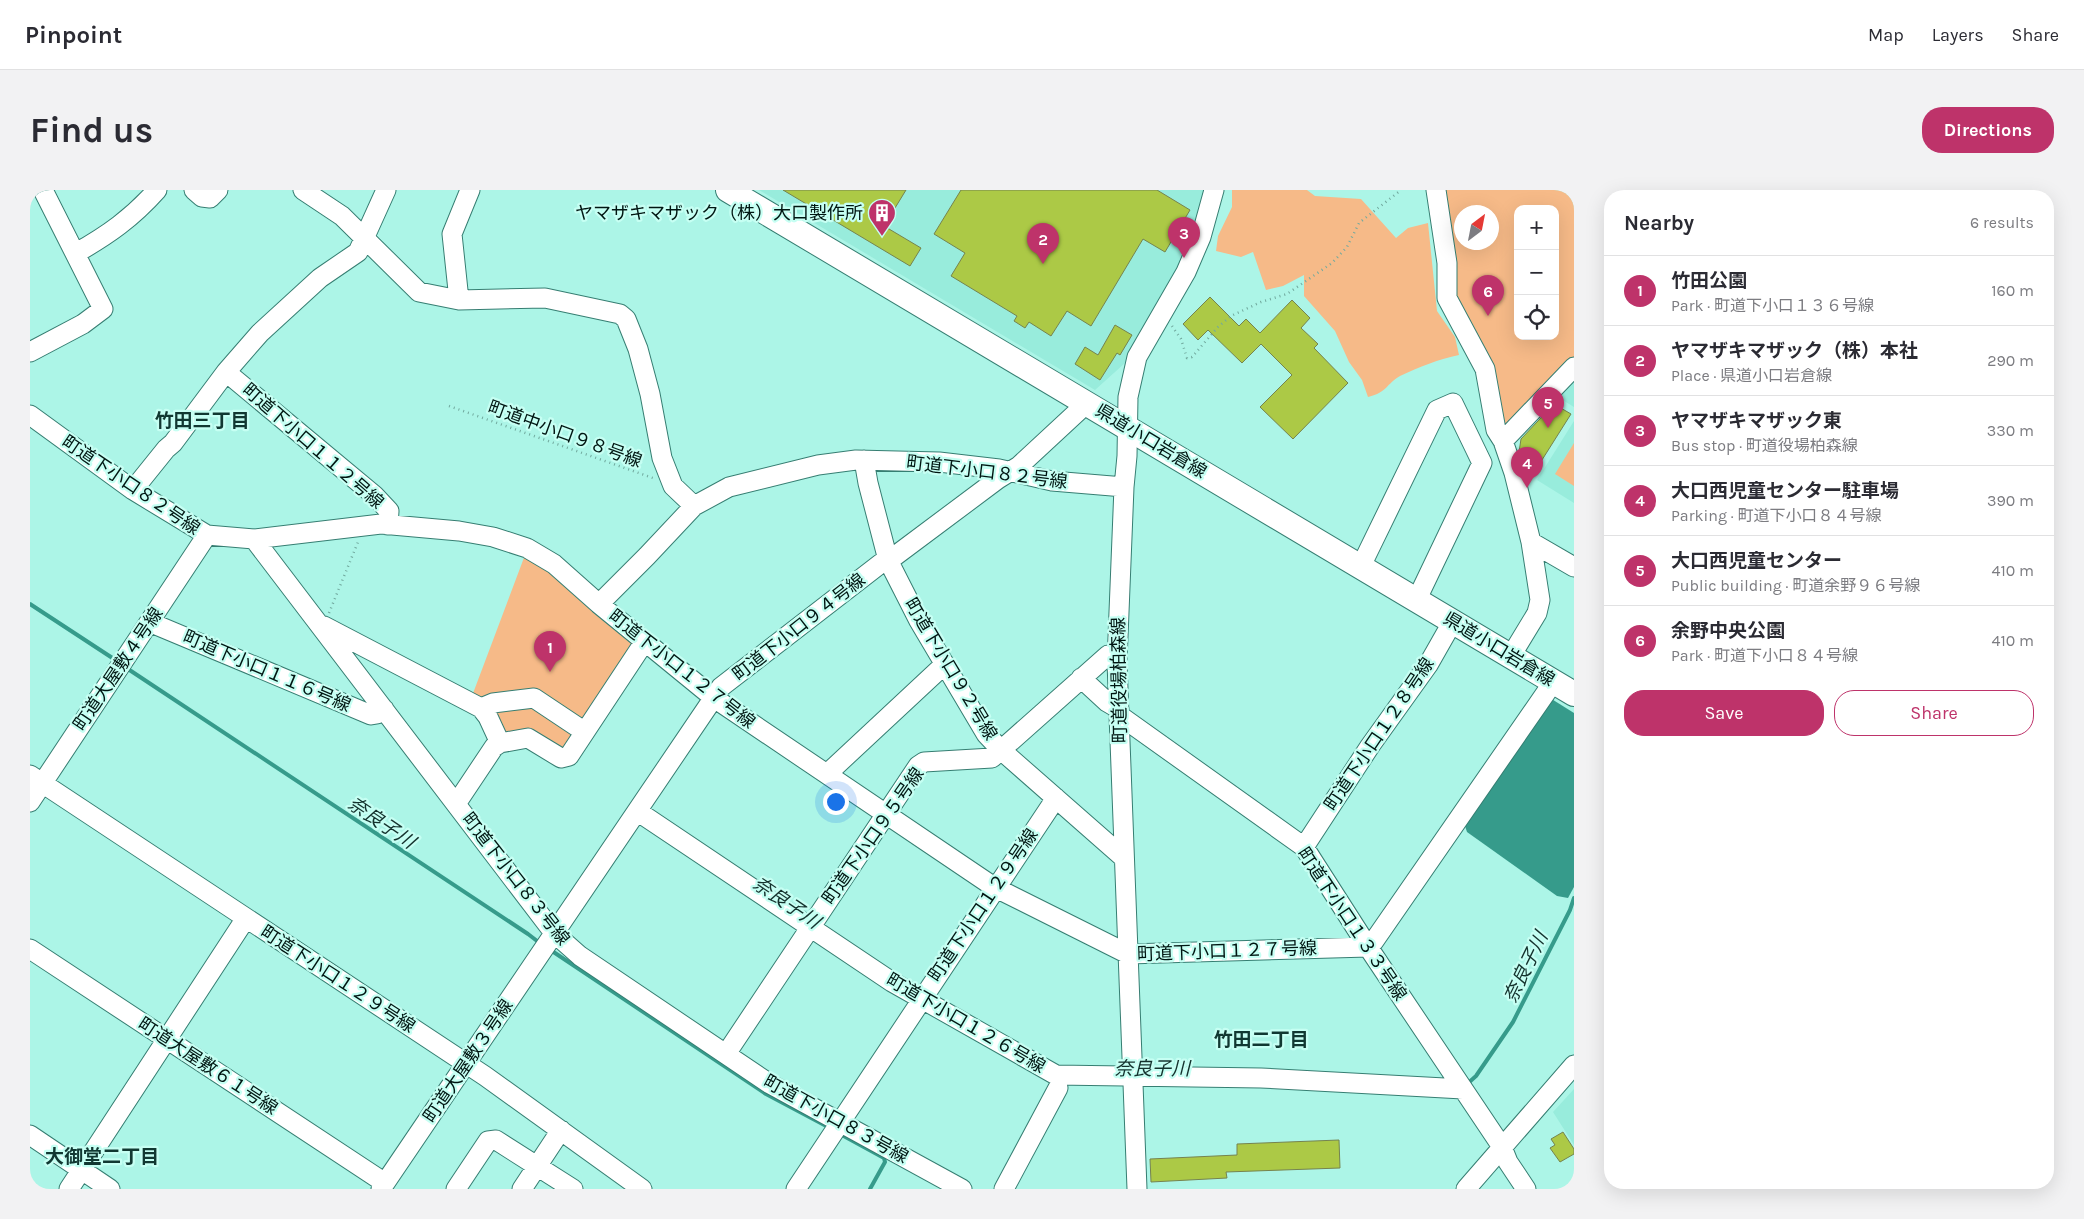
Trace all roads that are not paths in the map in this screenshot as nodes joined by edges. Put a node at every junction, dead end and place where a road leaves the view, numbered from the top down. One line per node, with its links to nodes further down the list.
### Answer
1 (43, 190): 12 (street)
2 (157, 190): 12 (street)
3 (194, 190): 4 (street)
4 (218, 190)
5 (303, 190): 11 (street)
6 (386, 190): 11 (street)
7 (470, 190): 13 (street)
8 (728, 190): 17 (main road, 県道小口岩倉線)
9 (1214, 190): 19 (street, 町道役場柏森線)
10 (1436, 190): 20 (street)
11 (364, 239): 13 (street); 16 (street)
12 (76, 253): 14 (street)
13 (459, 300): 25 (street)
14 (30, 352)
15 (1574, 368): 20 (street)
16 (226, 372): 24 (street); 26 (street, 町道下小口１１２号線)
17 (1087, 404): 19 (main road, 県道小口岩倉線); 22 (street, 町道下小口９４号線)
18 (30, 415): 24 (street, 町道下小口８２号線)
19 (1128, 427): 23 (street, 町道役場柏森線); 31 (main road, 県道小口岩倉線)
20 (1503, 441): 29 (street)
21 (864, 460): 22 (street, 町道下小口８２号線); 25 (street, 町道下小口８２号線); 30 (street, 町道下小口９２号線)
22 (1010, 472): 23 (street, 町道下小口８２号線); 30 (street, 町道下小口９４号線)
23 (1124, 487): 39 (street, 町道役場柏森線)
24 (133, 490): 27 (street, 町道下小口８２号線)
25 (694, 506): 34 (street, 町道下小口８２号線)
26 (388, 525): 28 (street, 町道下小口８２号線); 34 (street, 町道下小口８２号線)
27 (207, 535): 28 (street, 町道下小口８２号線); 36 (street, 町道大屋敷４号線)
28 (254, 539): 37 (street, 町道下小口８３号線)
29 (1531, 542): 32 (street); 40 (street)
30 (888, 560): 41 (street, 町道下小口９２号線); 45 (street, 町道下小口９４号線)
31 (1361, 566): 33 (main road, 県道小口岩倉線); 33 (street)
32 (1574, 567)
33 (1417, 599): 35 (main road, 県道小口岩倉線)
34 (599, 604): 38 (street, 町道下小口１２７号線)
35 (1453, 620): 40 (main road, 県道小口岩倉線); 59 (street, 町道下小口１２８号線)
36 (149, 622): 47 (street, 町道下小口１１６号線); 53 (street, 町道大屋敷４号線)
37 (322, 625): 46 (street); 47 (street, 町道下小口８３号線)
38 (645, 641): 45 (street, 町道下小口１２７号線); 49 (street)
39 (1117, 654): 42 (street, 町道下小口９５号線); 48 (street, 町道役場柏森線)
40 (1511, 656): 43 (main road, 県道小口岩倉線)
41 (945, 664): 51 (street, 町道下小口９２号線); 52 (street)
42 (1081, 678): 48 (street, 町道下小口１３３号線); 51 (street, 町道下小口９５号線)
43 (1554, 681): 44 (main road, 県道小口岩倉線); 65 (street)
44 (1574, 694)
45 (714, 698): 52 (street, 町道下小口１２７号線); 58 (street, 町道下小口９４号線)
46 (481, 708): 49 (street); 50 (street)
47 (384, 709): 56 (street, 町道下小口８３号線)
48 (1119, 712): 59 (street, 町道下小口１３３号線); 60 (street, 町道役場柏森線)
49 (585, 732): 50 (street)
50 (500, 743): 56 (street)
51 (1001, 750): 54 (street, 町道下小口９２号線); 57 (street, 町道下小口９５号線)
52 (827, 774): 57 (street, 町道下小口１２７号線)
53 (36, 779): 55 (street, 町道大屋敷４号線); 62 (street, 町道下小口１２９号線)
54 (1056, 798): 60 (street, 町道下小口９２号線); 61 (street, 町道下小口１２９号線)
55 (30, 802)
56 (456, 804): 63 (street, 町道下小口８３号線)
57 (886, 814): 61 (street, 町道下小口１２７号線); 64 (street, 町道下小口９５号線)
58 (634, 816): 63 (street, 町道下小口９４号線); 64 (street)
59 (1304, 847): 65 (street, 町道下小口１３３号線)
60 (1124, 858): 67 (street, 町道役場柏森線)
61 (994, 887): 67 (street, 町道下小口１２７号線); 68 (street, 町道下小口１２９号線)
62 (246, 918): 69 (street); 71 (street, 町道下小口１２９号線)
63 (554, 933): 70 (street, 町道下小口８３号線); 71 (street, 町道大屋敷３号線)
64 (807, 933): 68 (street); 70 (street, 町道下小口９５号線)
65 (1368, 947): 67 (street, 町道下小口１２７号線); 75 (street, 町道下小口１３３号線)
66 (30, 949): 69 (street, 町道大屋敷６１号線)
67 (1128, 954): 73 (street, 町道役場柏森線)
68 (917, 1005): 73 (street, 町道下小口１２６号線); 74 (street); 76 (street, 町道下小口１２９号線)
69 (167, 1039): 81 (street); 82 (street, 町道大屋敷６１号線)
70 (726, 1054): 76 (street, 町道下小口８３号線)
71 (466, 1063): 77 (street, 町道下小口１２９号線); 82 (street, 町道大屋敷３号線)
72 (1574, 1065): 79 (street)
73 (1133, 1083): 74 (street); 75 (street, 町道下小口１２６号線); 92 (street, 町道役場柏森線)
74 (1058, 1088): 91 (street)
75 (1463, 1089): 79 (street, 町道下小口１３３号線)
76 (840, 1122): 89 (street, 町道下小口１２９号線); 90 (street, 町道下小口８３号線)
77 (561, 1130): 80 (street); 88 (street, 町道下小口１２９号線)
78 (30, 1135): 81 (street)
79 (1502, 1147): 93 (street); 94 (street, 町道下小口１３３号線)
80 (537, 1166): 85 (street); 86 (street); 87 (street)
81 (82, 1170): 83 (street); 84 (street)
82 (383, 1186)
83 (69, 1189)
84 (110, 1189)
85 (456, 1189)
86 (522, 1189)
87 (573, 1189)
88 (642, 1189)
89 (796, 1189)
90 (962, 1189)
91 (1004, 1189)
92 (1137, 1189)
93 (1466, 1189)
94 (1526, 1189)

